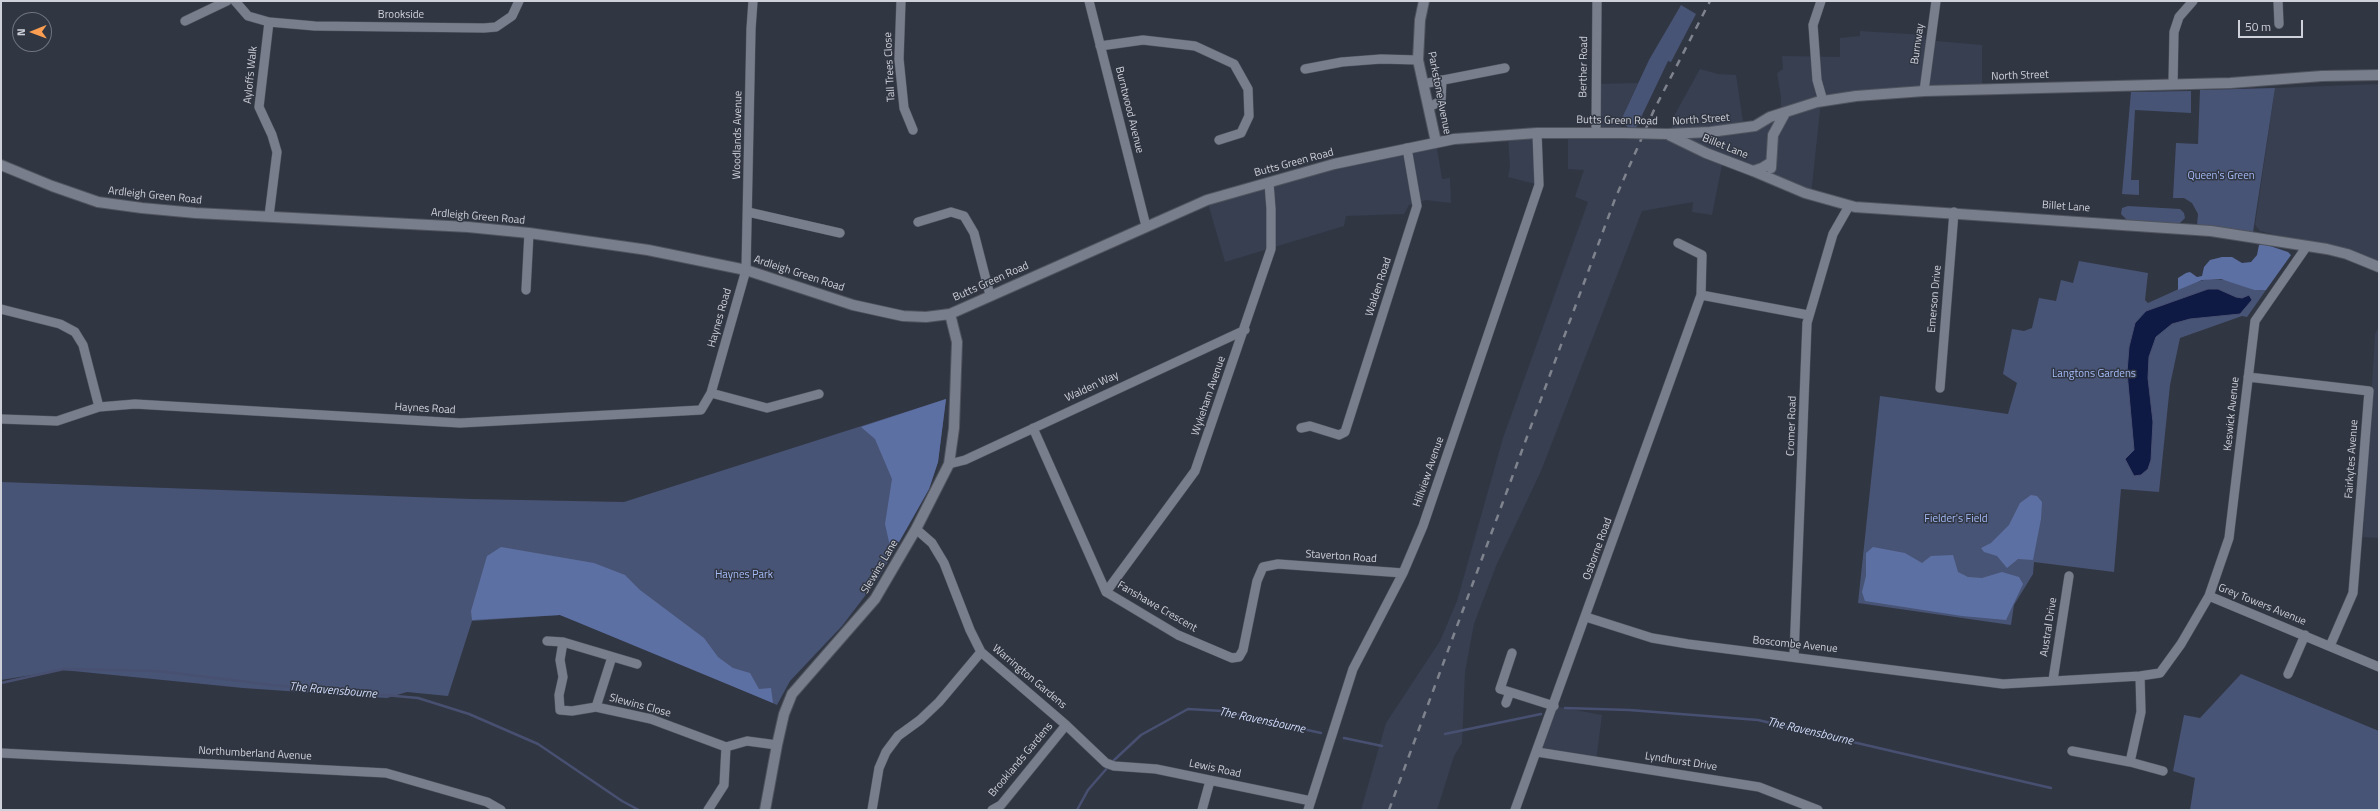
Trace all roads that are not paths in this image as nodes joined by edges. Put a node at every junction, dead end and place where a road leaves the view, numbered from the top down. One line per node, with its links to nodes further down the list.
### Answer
1 (227, 1): 13 (street)
2 (235, 1): 14 (street)
3 (519, 1): 14 (street, Brookside)
4 (754, 1): 45 (street, Woodlands Avenue)
5 (900, 1): 29 (street, Tall Trees Close)
6 (1089, 1): 16 (street, Burntwood Avenue)
7 (1424, 1): 17 (street, Parkstone Avenue)
8 (1597, 1): 30 (street, Berther Road)
9 (1821, 1): 25 (street)
10 (1936, 1): 24 (street, Burnway)
11 (2193, 1): 23 (street)
12 (2278, 1): 15 (street)
13 (185, 22)
14 (269, 22): 47 (street, Ayloffs Walk)
15 (2279, 24)
16 (1100, 46): 35 (street); 49 (street, Burntwood Avenue)
17 (1418, 60): 19 (street); 22 (street, Parkstone Avenue)
18 (1505, 68): 21 (street)
19 (1305, 70)
20 (2379, 75): 23 (street, North Street)
21 (1442, 80): 22 (street); 26 (street)
22 (1423, 84): 26 (street, Parkstone Avenue)
23 (2173, 84): 24 (street, North Street)
24 (1924, 91): 25 (street, North Street)
25 (1823, 101): 27 (street, North Street)
26 (1429, 107): 36 (street, Parkstone Avenue)
27 (1785, 113): 28 (street, North Street); 34 (street)
28 (1755, 126): 31 (street, North Street); 34 (street)
29 (913, 130)
30 (1596, 132): 32 (street, Butts Green Road); 33 (street, Butts Green Road, bridge)
31 (1710, 132): 33 (street, North Street); 38 (street)
32 (1537, 133): 36 (street, Butts Green Road); 74 (street, Hillview Avenue)
33 (1667, 134): 38 (street, Billet Lane)
34 (1773, 135): 39 (street)
35 (1219, 140)
36 (1436, 142): 37 (street, Butts Green Road)
37 (1407, 148): 42 (street, Butts Green Road); 70 (street, Walden Road)
38 (1706, 153): 41 (street, Billet Lane)
39 (1770, 163): 41 (street, Billet Lane); 43 (street)
40 (1, 165): 47 (street, Ardleigh Green Road)
41 (1752, 171): 43 (street, Billet Lane)
42 (1269, 183): 49 (street, Butts Green Road); 62 (street, Wykeham Avenue)
43 (1787, 185): 44 (street, Billet Lane)
44 (1849, 206): 46 (street, Billet Lane); 61 (street, Cromer Road)
45 (748, 212): 51 (street); 55 (street, Woodlands Avenue)
46 (1954, 212): 53 (street, Billet Lane); 64 (street, Emerson Drive)
47 (269, 216): 50 (street, Ardleigh Green Road)
48 (918, 222): 57 (street)
49 (1146, 226): 57 (street, Butts Green Road)
50 (529, 233): 55 (street, Ardleigh Green Road); 56 (street)
51 (840, 233)
52 (1678, 243): 58 (street, Osborne Road)
53 (2307, 246): 54 (street, Billet Lane); 63 (street, Keswick Avenue)
54 (2379, 267)
55 (746, 270): 60 (street, Ardleigh Green Road); 65 (street, Haynes Road)
56 (526, 290)
57 (990, 295): 60 (street, Butts Green Road)
58 (1701, 295): 61 (street); 78 (street, Osborne Road)
59 (1, 309): 67 (street)
60 (950, 314): 71 (street, Slewins Lane)
61 (1808, 315): 85 (street, Cromer Road)
62 (1245, 330): 69 (street, Walden Way); 76 (street, Wykeham Avenue)
63 (2248, 377): 77 (street, Keswick Avenue); 82 (street, Fairkytes Avenue)
64 (1940, 388)
65 (712, 393): 66 (street); 67 (street, Haynes Road)
66 (819, 394)
67 (99, 408): 68 (street, Haynes Road)
68 (1, 419)
69 (1033, 428): 71 (street, Walden Way); 76 (street, Fanshawe Crescent)
70 (1301, 428)
71 (949, 464): 72 (street, Slewins Lane)
72 (916, 529): 83 (street, Warrington Gardens); 98 (street, Slewins Lane)
73 (1278, 564): 74 (street, Staverton Road); 76 (street, Fanshawe Crescent)
74 (1402, 573): 107 (street, Hillview Avenue)
75 (2069, 576): 91 (street, Austral Drive)
76 (1106, 592)
77 (2209, 596): 79 (street, Grey Towers Avenue); 90 (street, Grey Towers Avenue)
78 (1586, 617): 85 (street, Boscombe Avenue); 95 (street, Osborne Road)
79 (2305, 634): 82 (street, Grey Towers Avenue); 89 (street)
80 (547, 641): 81 (street)
81 (563, 642): 86 (street); 96 (street, Slewins Close)
82 (2330, 646): 88 (street, Grey Towers Avenue)
83 (981, 652): 97 (street, Warrington Gardens); 111 (street)
84 (1512, 653): 93 (street)
85 (1794, 656): 92 (street, Boscombe Avenue)
86 (612, 657): 87 (street); 96 (street)
87 (637, 664)
88 (2379, 667)
89 (2288, 674)
90 (2140, 676): 91 (street, Grey Towers Avenue); 103 (street)
91 (2053, 680): 92 (street, Grey Towers Avenue)
92 (2003, 684)
93 (1510, 692): 94 (street); 95 (street)
94 (1506, 703)
95 (1554, 706): 101 (street, Osborne Road)
96 (596, 707): 99 (street, Slewins Close)
97 (1066, 724): 104 (street, Warrington Gardens); 112 (street, Brooklands Gardens)
98 (777, 744): 99 (street); 110 (street, Slewins Lane)
99 (726, 747): 109 (street)
100 (2072, 751): 103 (street)
101 (1537, 752): 115 (street, Osborne Road); 116 (street, Lyndhurst Drive)
102 (1, 753): 108 (street, Northumberland Avenue)
103 (2130, 762): 105 (street)
104 (1110, 764): 106 (street, Lewis Road)
105 (2163, 770)
106 (1210, 781): 107 (street, Lewis Road); 113 (street)
107 (1311, 801): 114 (street, Hillview Avenue)
108 (501, 810)
109 (708, 810)
110 (765, 810)
111 (872, 810)
112 (992, 810)
113 (1202, 810)
114 (1308, 810)
115 (1515, 810)
116 (1818, 810)

